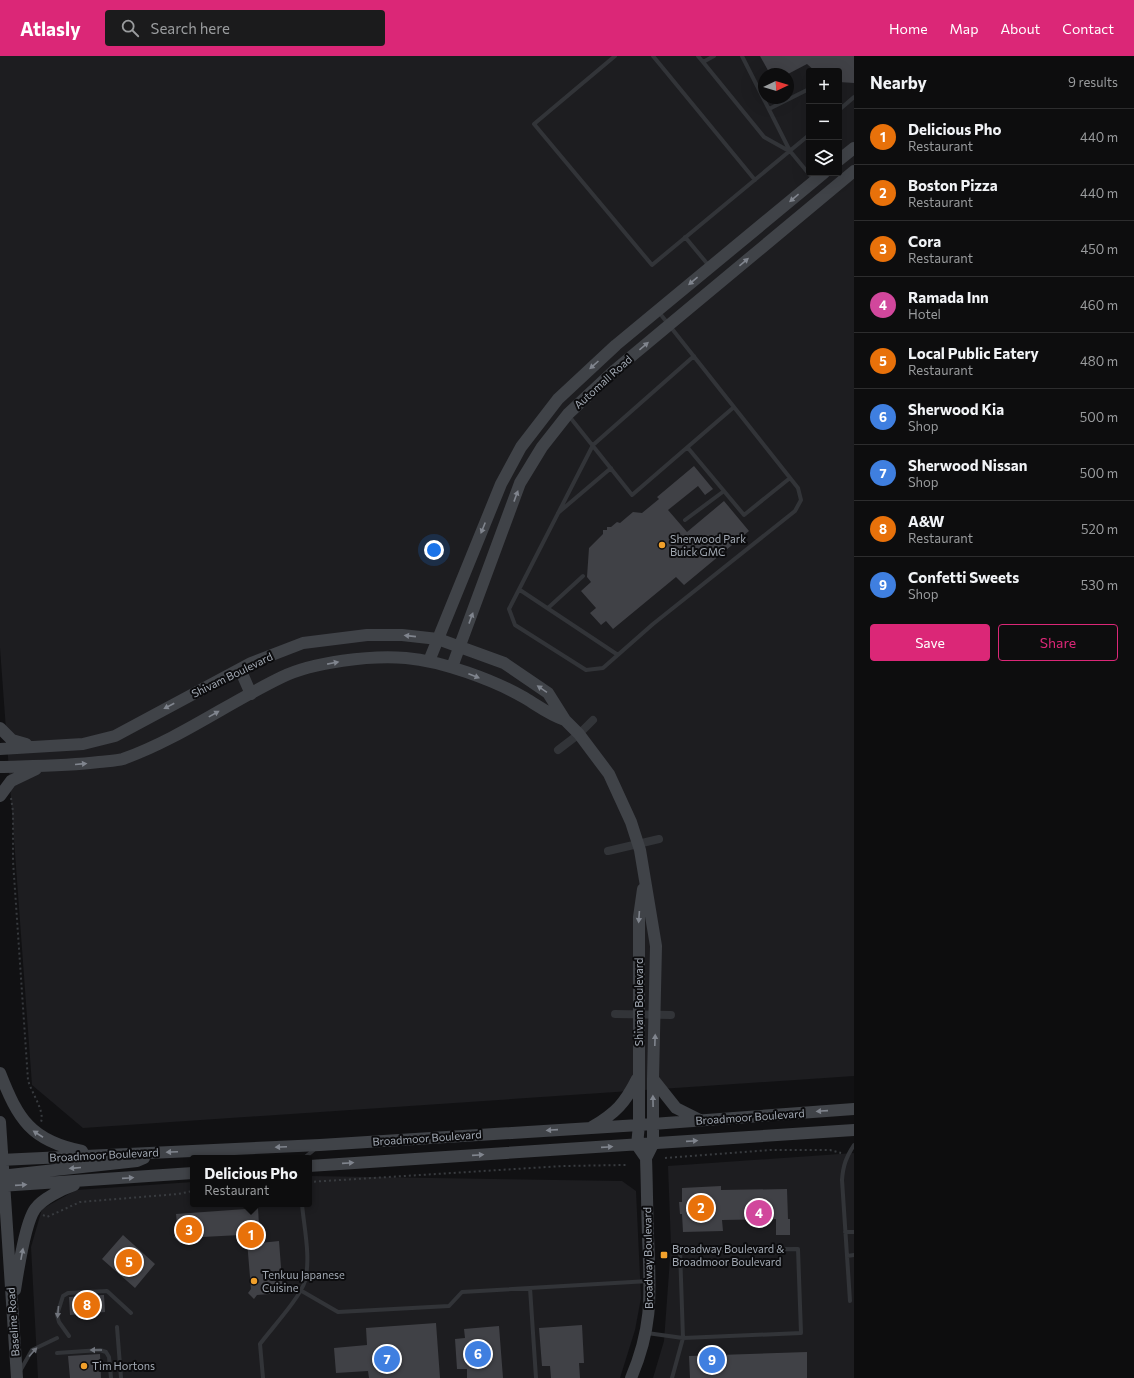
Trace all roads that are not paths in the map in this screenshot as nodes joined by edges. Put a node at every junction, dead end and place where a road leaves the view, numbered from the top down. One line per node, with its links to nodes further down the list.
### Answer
1 (615, 56): 18 (lane)
2 (653, 56): 17 (lane)
3 (698, 56): 6 (lane)
4 (714, 56): 6 (lane)
5 (742, 56): 10 (lane)
6 (703, 62): 13 (lane)
7 (806, 90): 10 (lane)
8 (854, 97): 9 (lane)
9 (842, 107)
10 (769, 109): 13 (lane)
11 (806, 138): 13 (lane)
12 (854, 148): 14 (street)
13 (790, 151): 16 (lane); 17 (lane)
14 (842, 158)
15 (854, 171): 21 (street, Automall Road, one-way to 15)
16 (819, 177): 19 (street, Automall Road, one-way to 19)
17 (755, 180): 18 (lane)
18 (685, 237): 19 (lane)
19 (710, 267): 20 (street, Automall Road, one-way to 20)
20 (658, 311): 21 (lane); 35 (street, Automall Road, one-way to 35)
21 (670, 325): 22 (lane); 24 (street, Automall Road, one-way to 21)
22 (694, 356): 23 (lane); 25 (lane)
23 (734, 407): 26 (lane); 28 (lane)
24 (568, 414): 25 (lane); 36 (street, Automall Road, one-way to 24)
25 (593, 445): 27 (lane); 30 (lane)
26 (688, 448): 27 (lane); 29 (lane)
27 (611, 468): 30 (lane)
28 (790, 478): 29 (lane); 37 (lane)
29 (724, 491): 31 (lane)
30 (556, 515): 33 (lane)
31 (684, 520)
32 (583, 576): 34 (lane)
33 (520, 590): 34 (lane); 37 (lane)
34 (548, 608): 37 (lane)
35 (438, 639): 36 (street, Shivam Boulevard); 38 (street, Automall Road); 40 (street, Shivam Boulevard, one-way to 40)
36 (461, 646): 39 (street, Automall Road); 42 (street, Shivam Boulevard, one-way to 36)
37 (618, 655)
38 (428, 661): 39 (street, Shivam Boulevard); 41 (street, Shivam Boulevard, one-way to 38)
39 (452, 667): 42 (street, Shivam Boulevard, one-way to 42)
40 (240, 669): 41 (street); 46 (street, Shivam Boulevard, one-way to 46)
41 (251, 694): 49 (street, Shivam Boulevard, one-way to 41)
42 (565, 720): 45 (street, Shivam Boulevard)
43 (593, 720): 45 (street)
44 (0, 728): 46 (street)
45 (579, 734): 48 (street); 53 (street, Shivam Boulevard)
46 (39, 748): 47 (street, Shivam Boulevard)
47 (0, 749)
48 (558, 750)
49 (42, 766): 50 (street, Shivam Boulevard); 51 (street)
50 (0, 767)
51 (5, 796)
52 (659, 839): 53 (street)
53 (638, 845): 54 (street); 55 (street, Shivam Boulevard)
54 (608, 851)
55 (645, 878): 57 (street, Shivam Boulevard, one-way to 57); 58 (street, Shivam Boulevard)
56 (615, 1014): 57 (street)
57 (640, 1014): 58 (street); 61 (street, Shivam Boulevard)
58 (655, 1014): 59 (street); 62 (street, Shivam Boulevard, one-way to 58)
59 (671, 1015)
60 (0, 1072): 75 (street, one-way to 60)
61 (639, 1076): 67 (street, Shivam Boulevard); 68 (street)
62 (653, 1079): 64 (street); 66 (street, Shivam Boulevard, one-way to 62)
63 (854, 1109): 64 (street, Broadmoor Boulevard, one-way to 64)
64 (700, 1120): 66 (street, Broadmoor Boulevard)
65 (0, 1122): 78 (street, Baseline Road)
66 (653, 1124): 67 (street, Broadmoor Boulevard); 70 (street, Shivam Boulevard)
67 (639, 1125): 68 (street, Broadmoor Boulevard); 72 (street, Shivam Boulevard)
68 (591, 1127): 71 (street, Broadmoor Boulevard, one-way to 71)
69 (854, 1130): 70 (street, Broadmoor Boulevard, one-way to 69)
70 (654, 1144): 72 (street, Broadmoor Boulevard); 77 (street)
71 (320, 1145): 74 (street, Broadmoor Boulevard, one-way to 74); 76 (lane)
72 (637, 1145): 77 (street); 79 (street, Broadmoor Boulevard, one-way to 72)
73 (854, 1145): 84 (lane)
74 (154, 1153): 75 (street, Broadmoor Boulevard); 81 (street, one-way to 81)
75 (101, 1155): 78 (street, Broadmoor Boulevard)
76 (308, 1155)
77 (646, 1158): 88 (street, Broadway Boulevard)
78 (1, 1160): 81 (street, Baseline Road)
79 (312, 1166)
80 (190, 1173): 82 (street, one-way to 80)
81 (2, 1180): 82 (street, one-way to 82); 92 (street, Baseline Road)
82 (90, 1180): 92 (street, one-way to 82)
83 (302, 1207): 90 (lane)
84 (845, 1232): 85 (lane); 87 (lane)
85 (854, 1232)
86 (854, 1255): 87 (lane)
87 (847, 1256): 91 (lane)
88 (651, 1281): 89 (lane); 95 (street, Broadway Boulevard)
89 (530, 1288): 90 (lane); 104 (lane)
90 (300, 1290): 103 (lane)
91 (850, 1301)
92 (12, 1306): 100 (street, Baseline Road)
93 (131, 1313): 96 (lane, one-way to 96)
94 (117, 1327): 102 (lane)
95 (647, 1333): 98 (lane); 105 (street, Broadway Boulevard)
96 (69, 1336)
97 (57, 1338): 100 (lane, one-way to 97)
98 (683, 1338): 98 (lane); 106 (lane)
99 (57, 1352): 101 (lane, one-way to 99)
100 (17, 1377)
101 (111, 1378)
102 (121, 1378)
103 (263, 1378)
104 (536, 1378)
105 (631, 1378)
106 (672, 1378)

